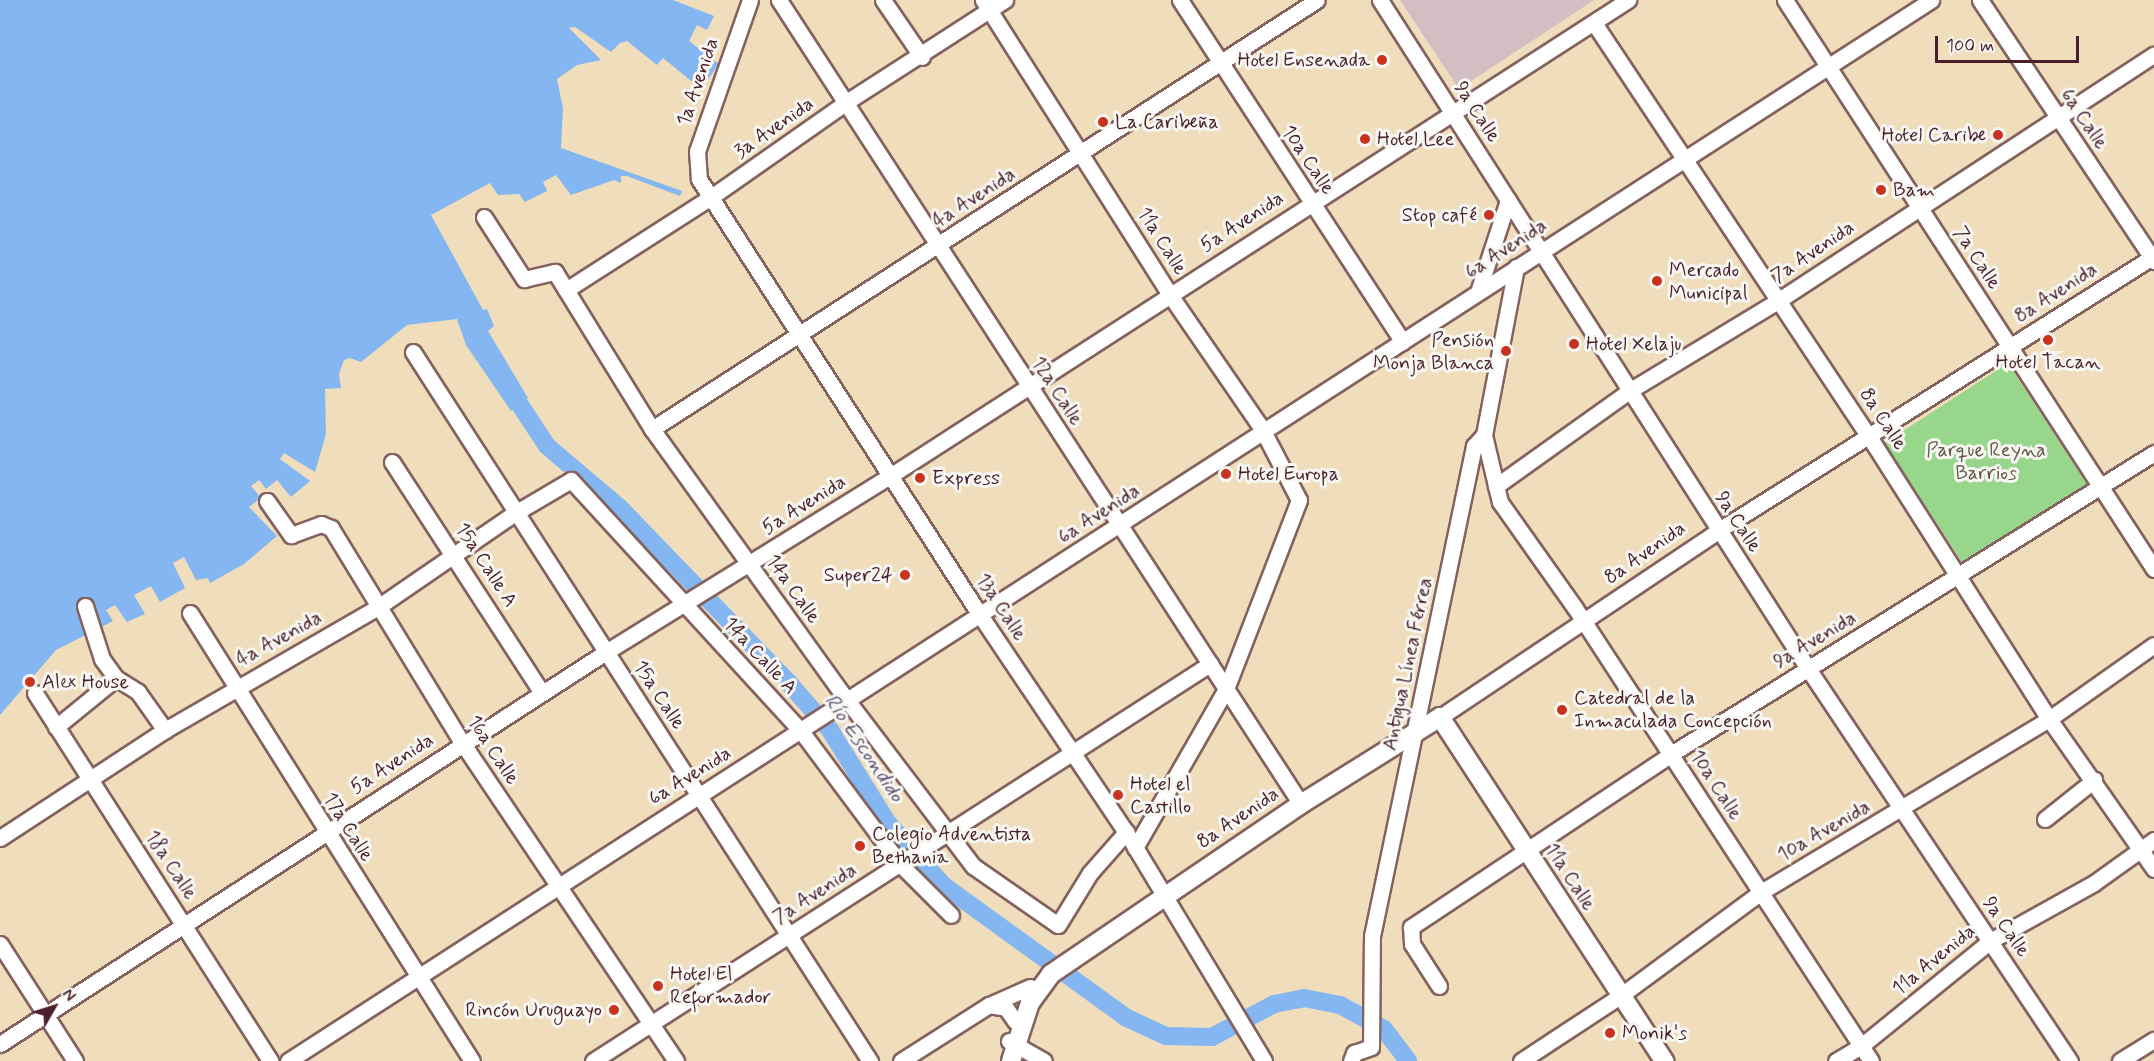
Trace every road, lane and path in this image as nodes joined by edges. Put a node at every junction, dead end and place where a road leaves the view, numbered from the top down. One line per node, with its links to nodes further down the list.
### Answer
1 (750, 0): 23 (street, 1a Avenida)
2 (779, 0): 18 (street, 12a Calle)
3 (883, 0): 15 (street)
4 (1005, 0): 12 (street, 3a Avenida)
5 (1180, 0): 16 (street, 10a Calle)
6 (1317, 0): 16 (street, 4a Avenida)
7 (1380, 0): 19 (street, 9a Calle)
8 (1628, 0): 13 (street, 5a Avenida)
9 (1785, 0): 17 (street, 7a Calle)
10 (1931, 0): 17 (street, 6a Avenida)
11 (1980, 0): 20 (street, 6a Calle)
12 (986, 5): 15 (street, 3a Avenida); 21 (street, 11a Calle)
13 (1594, 23): 19 (street, 5a Avenida); 22 (street, 8a Calle)
14 (2154, 55): 20 (street, 7a Avenida)
15 (922, 57): 18 (street, 3a Avenida)
16 (1220, 63): 21 (street, 4a Avenida); 26 (street, 10a Calle)
17 (1827, 66): 22 (street, 6a Avenida); 27 (street, 7a Calle)
18 (848, 101): 24 (street, 3a Avenida); 29 (street, 12a Calle)
19 (1452, 112): 25 (street, 9a Calle); 26 (street, 5a Avenida)
20 (2058, 118): 27 (street, 7a Avenida); 31 (street, 6a Calle)
21 (1080, 154): 29 (street, 4a Avenida); 35 (street, 11a Calle)
22 (1686, 160): 30 (street, 6a Avenida); 36 (street, 8a Calle)
23 (699, 179): 24 (street, 13a Calle)
24 (711, 198): 33 (street, 3a Avenida); 37 (street, 13a Calle)
25 (1508, 200): 30 (street, 9a Calle); 34 (street)
26 (1311, 202): 35 (street, 5a Avenida); 38 (street, 10a Calle)
27 (1918, 207): 36 (street, 7a Avenida); 39 (street, 7a Calle)
28 (484, 217): 33 (street, 14a Calle)
29 (938, 246): 37 (street, 4a Avenida); 41 (street, 12a Calle)
30 (1541, 251): 32 (street, 6a Avenida); 42 (street, 9a Calle)
31 (2153, 258): 39 (street, 8a Avenida)
32 (1516, 267): 34 (street, 6a Avenida); 45 (street, Antigua Línea Férrea)
33 (566, 290): 43 (street, 14a Calle)
34 (1478, 292): 38 (street, 6a Avenida)
35 (1170, 295): 41 (street, 5a Avenida); 44 (street, 11a Calle)
36 (1779, 300): 42 (street, 7a Avenida); 46 (street, 8a Calle)
37 (800, 336): 43 (street, 4a Avenida); 49 (street, 13a Calle)
38 (1403, 342): 44 (street, 6a Avenida)
39 (2010, 348): 46 (street, 8a Avenida); 52 (street, 7a Calle)
40 (413, 352): 54 (street, 15a Calle)
41 (1028, 385): 49 (street, 5a Avenida); 55 (street, 12a Calle)
42 (1629, 391): 51 (street, 7a Avenida); 56 (street, 9a Calle)
43 (652, 429): 58 (street, 14a Calle)
44 (1263, 429): 55 (street, 6a Avenida); 73 (street, 11a Calle)
45 (1484, 435): 51 (street, 10a Calle); 82 (street, Antigua Línea Férrea)
46 (1870, 438): 56 (street, 8a Avenida); 60 (street, 8a Calle)
47 (2154, 453): 52 (street, 9a Avenida)
48 (392, 462): 57 (street, 15a Calle A)
49 (893, 474): 58 (street, 5a Avenida); 65 (street, 13a Calle)
50 (578, 485): 54 (street, 4a Avenida); 61 (street, 14a Calle A)
51 (1496, 486): 66 (street, 10a Calle)
52 (2101, 486): 59 (street, 7a Calle); 60 (street, 9a Avenida)
53 (267, 501): 63 (street, 16a Calle)
54 (515, 513): 57 (street, 4a Avenida); 68 (street, 15a Calle)
55 (1120, 527): 65 (street, 6a Avenida); 69 (street, 12a Calle)
56 (1719, 530): 66 (street, 8a Avenida); 70 (street, 9a Calle)
57 (455, 554): 63 (street, 4a Avenida); 75 (street, 15a Calle A)
58 (749, 564): 61 (street, 5a Avenida); 76 (street, 14a Calle)
59 (2154, 569)
60 (1958, 576): 70 (street, 9a Avenida); 78 (street, 8a Calle)
61 (688, 602): 68 (street, 5a Avenida); 81 (street, 14a Calle A)
62 (85, 606): 71 (street)
63 (378, 607): 72 (street, 4a Avenida); 83 (street, 16a Calle)
64 (190, 614): 72 (street, 17a Calle)
65 (980, 615): 76 (street, 6a Avenida); 84 (street, 13a Calle)
66 (1584, 622): 77 (street, 8a Avenida); 85 (street, 10a Calle)
67 (2154, 645): 78 (street, 10a Avenida)
68 (606, 652): 75 (street, 5a Avenida); 88 (street, 15a Calle)
69 (1210, 664): 73 (street, 12a Calle); 84 (street, 7a Avenida)
70 (1807, 667): 85 (street, 9a Avenida); 90 (street, 9a Calle)
71 (116, 678): 79 (street); 80 (street)
72 (237, 687): 80 (street, 4a Avenida); 92 (street, 17a Calle)
73 (1226, 689): 89 (street, 12a Calle); 97 (street)
74 (35, 693): 79 (street, 18a Calle)
75 (542, 693): 83 (street, 5a Avenida)
76 (843, 703): 81 (street, 6a Avenida); 94 (street, 14a Calle)
77 (1440, 717): 82 (main road, 8a Avenida); 98 (main road, 11a Calle)
78 (2049, 719): 87 (street, 8a Calle); 90 (street, 10a Avenida)
79 (56, 727): 86 (street, 18a Calle)
80 (165, 730): 86 (street, 4a Avenida)
81 (802, 730): 88 (street, 6a Avenida); 99 (street, 14a Calle A)
82 (1416, 734): 89 (main road, 8a Avenida); 134 (street, Antigua Línea Férrea)
83 (463, 744): 92 (street, 5a Avenida); 101 (street, 16a Calle)
84 (1073, 751): 93 (street, 13a Calle); 94 (street, 7a Avenida)
85 (1671, 754): 98 (street, 9a Avenida); 102 (street, 10a Calle)
86 (90, 779): 95 (street, 4a Avenida); 105 (street, 18a Calle)
87 (2094, 780): 91 (street); 96 (street, 8a Calle)
88 (699, 796): 101 (street, 6a Avenida); 106 (street, 15a Calle)
89 (1300, 804): 103 (main road, 8a Avenida)
90 (1902, 810): 102 (street, 10a Avenida); 107 (street, 9a Calle)
91 (2045, 819)
92 (325, 832): 105 (street, 5a Avenida); 110 (street, 17a Calle)
93 (1126, 832): 94 (street, 14a Calle); 97 (street, 13a Calle)
94 (945, 834): 99 (street, 7a Avenida)
95 (0, 838)
96 (2147, 844): 100 (street, 8a Calle); 107 (street, 11a Avenida)
97 (1135, 848): 103 (street, 13a Calle)
98 (1526, 849): 111 (street, 9a Avenida); 113 (main road, 11a Calle)
99 (903, 862): 104 (street, 14a Calle A); 106 (street, 7a Avenida)
100 (2154, 869)
101 (556, 886): 110 (street, 6a Avenida); 117 (street, 16a Calle)
102 (1761, 892): 113 (street, 10a Avenida); 121 (street, 10a Calle)
103 (1165, 894): 109 (main road, 8a Avenida); 122 (street, 13a Calle)
104 (951, 915)
105 (185, 924): 115 (street, 5a Avenida); 124 (street, 18a Calle)
106 (791, 935): 117 (street, 7a Avenida); 129 (street, 15a Calle)
107 (1990, 940): 121 (street, 11a Avenida); 139 (street, 9a Calle)
108 (0, 944): 115 (street)
109 (1048, 971): 112 (main road, 8a Avenida); 119 (main road, 8a Avenida)
110 (418, 977): 125 (street, 6a Avenida); 126 (street, 17a Calle)
111 (1439, 986)
112 (1030, 987): 114 (street, 8a Avenida); 116 (main road, 8a Avenida)
113 (1620, 996): 135 (street, 10a Avenida); 136 (main road, 11a Calle)
114 (989, 1005): 116 (street); 130 (street, 8a Avenida)
115 (46, 1015): 120 (street, 5a Avenida); 123 (street)
116 (1015, 1021): 119 (main road, 8a Avenida)
117 (652, 1024): 127 (street, 7a Avenida); 128 (street, 16a Calle)
118 (2154, 1040): 140 (street)
119 (1014, 1042): 131 (main road); 132 (main road); 133 (street)
120 (0, 1044)
121 (1862, 1046): 137 (street, 11a Avenida); 138 (street, 10a Calle)
122 (1262, 1059)
123 (75, 1061)
124 (270, 1061)
125 (288, 1061)
126 (472, 1061)
127 (593, 1061)
128 (676, 1061)
129 (870, 1061)
130 (901, 1061)
131 (999, 1061)
132 (1011, 1061)
133 (1044, 1061)
134 (1352, 1061)
135 (1521, 1061)
136 (1664, 1061)
137 (1836, 1061)
138 (1871, 1061)
139 (2070, 1061)
140 (2120, 1061)

